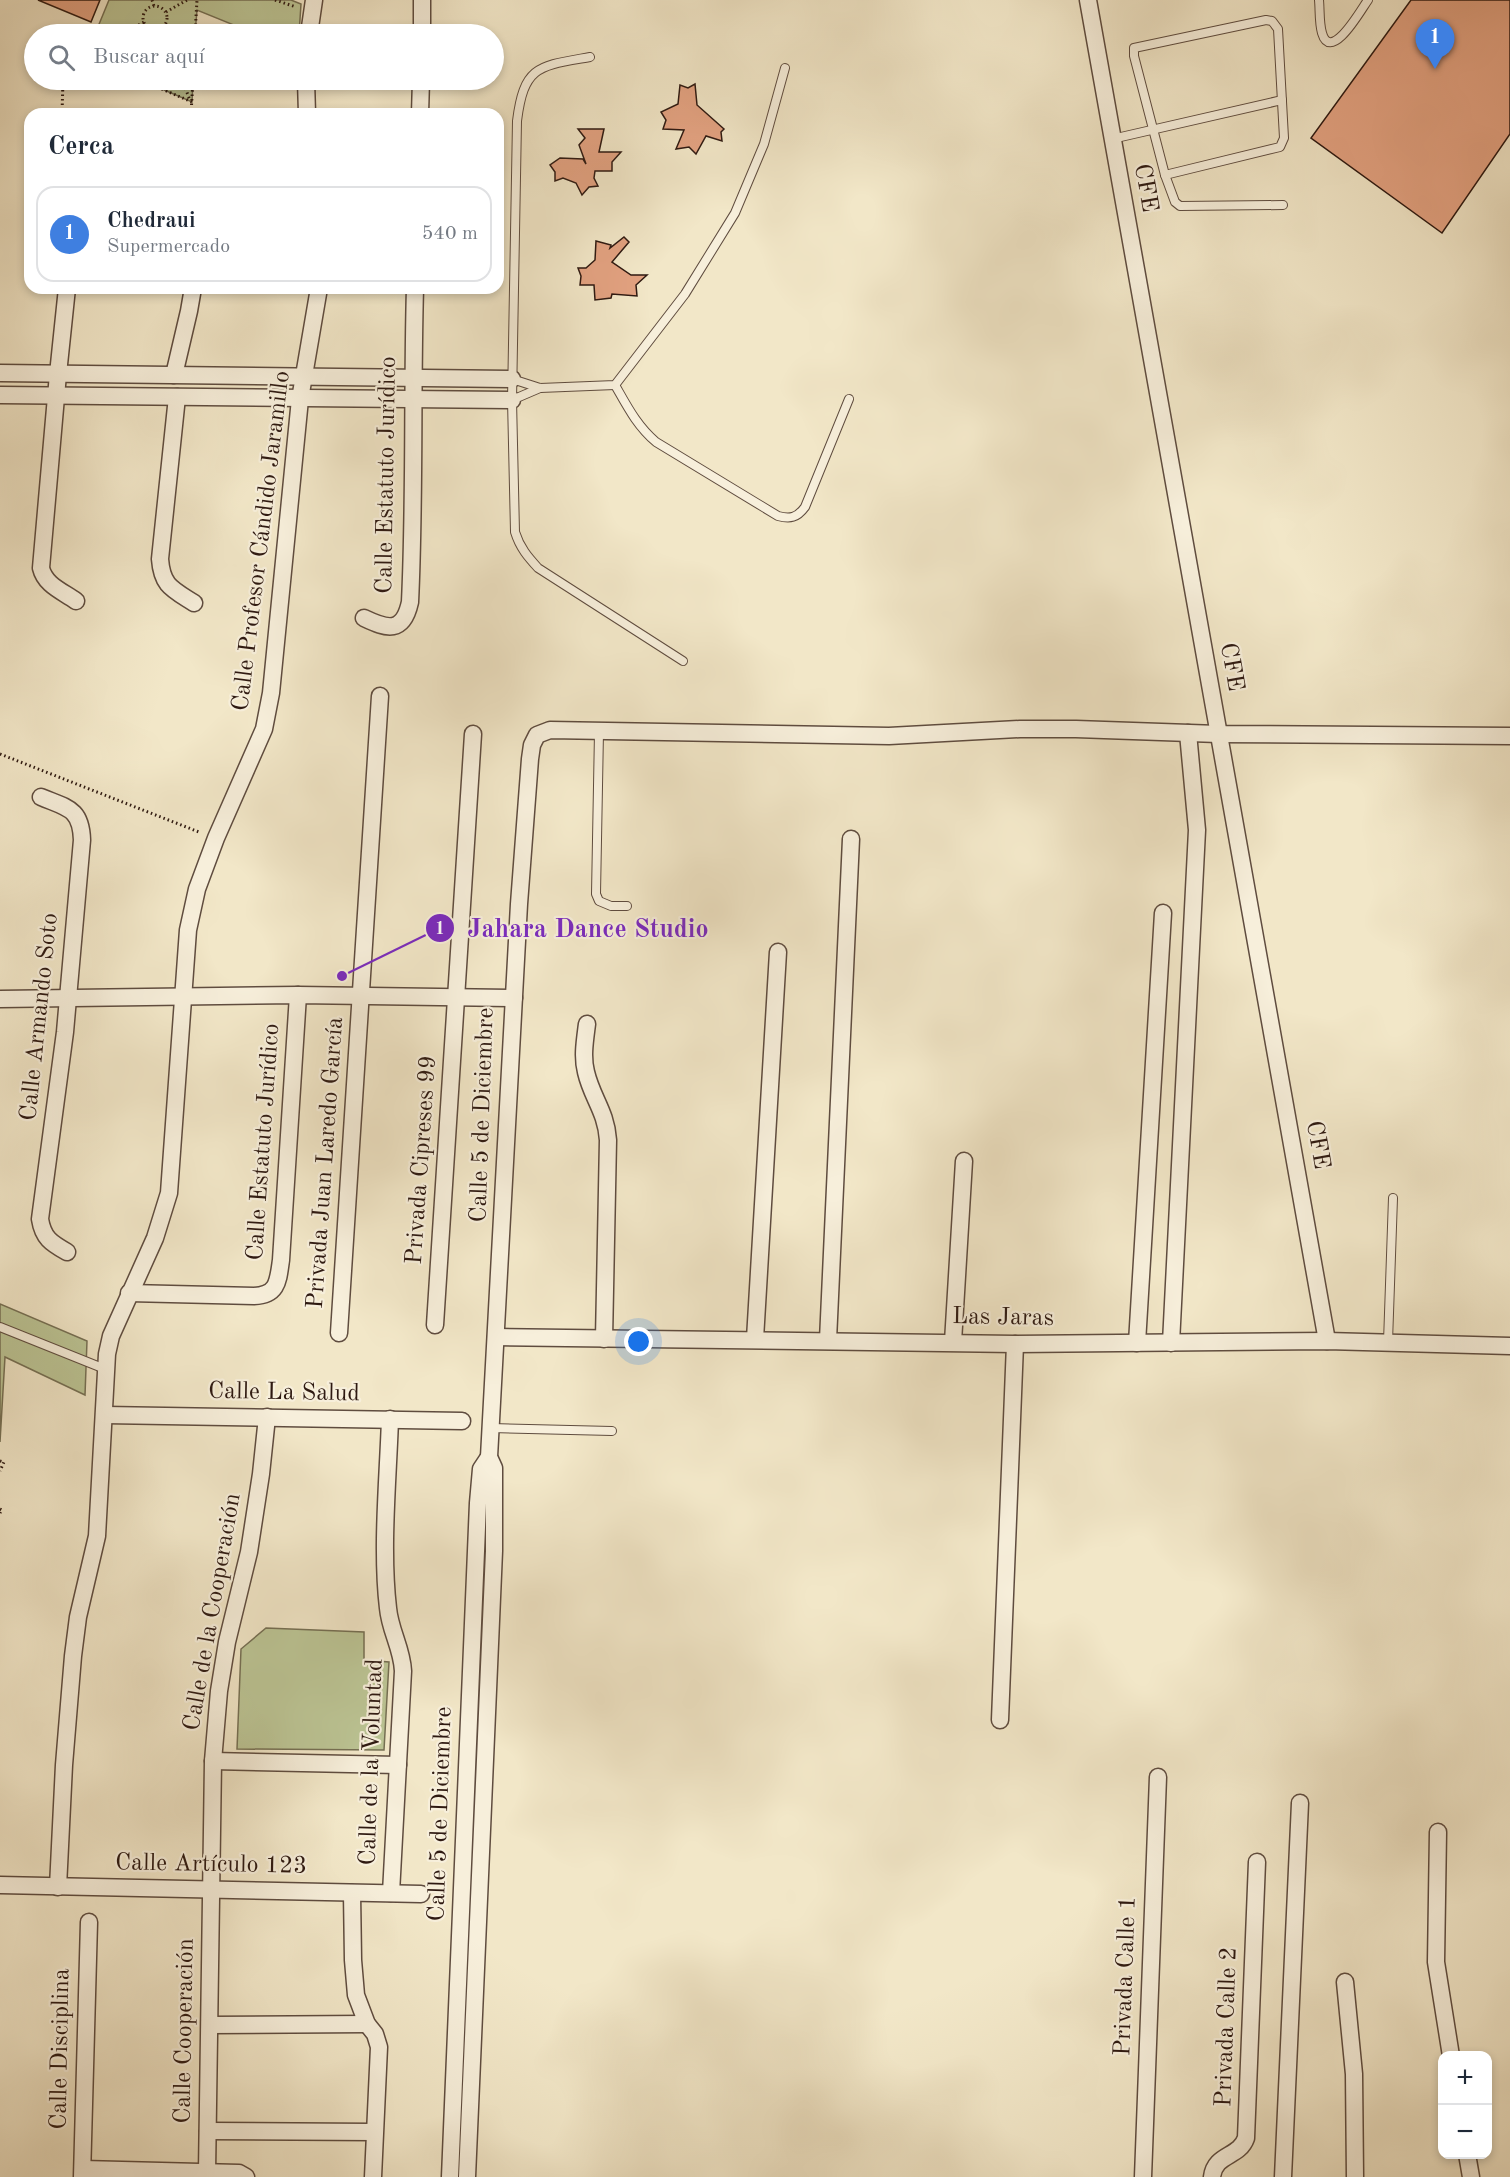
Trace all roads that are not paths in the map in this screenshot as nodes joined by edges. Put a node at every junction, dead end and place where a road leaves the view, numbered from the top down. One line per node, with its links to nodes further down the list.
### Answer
1 (314, 0): 6 (street)
2 (422, 0): 7 (street)
3 (1088, 0): 16 (street, CFE)
4 (1319, 0): 5 (lane)
5 (1368, 0)
6 (310, 24)
7 (422, 24)
8 (590, 57): 28 (lane)
9 (785, 68): 29 (lane)
10 (306, 90): 13 (street)
11 (421, 90): 14 (street)
12 (1282, 100): 15 (lane); 15 (lane); 17 (lane)
13 (307, 108)
14 (420, 108)
15 (1152, 129): 16 (lane); 17 (lane)
16 (1112, 139): 46 (street, CFE)
17 (1165, 176): 18 (lane)
18 (1283, 205)
19 (67, 294): 24 (street)
20 (192, 294): 25 (street)
21 (318, 294): 26 (street, Calle Profesor Cándido Jaramillo)
22 (415, 294): 27 (street, Calle Estatuto Jurídico)
23 (0, 373): 24 (street)
24 (58, 374): 25 (street); 32 (street)
25 (174, 375): 26 (street)
26 (305, 377): 27 (street); 34 (street, Calle Profesor Cándido Jaramillo)
27 (412, 378): 28 (street); 36 (street, Calle Estatuto Jurídico)
28 (512, 379): 30 (lane); 37 (lane)
29 (615, 385): 30 (lane); 35 (lane)
30 (540, 388): 37 (lane)
31 (0, 395): 32 (street)
32 (57, 396): 33 (street); 38 (street)
33 (177, 397): 34 (street); 39 (street)
34 (300, 399): 36 (street); 54 (street, Calle Profesor Cándido Jaramillo)
35 (849, 399)
36 (412, 400): 37 (street); 40 (street, Calle Estatuto Jurídico)
37 (512, 400): 41 (lane)
38 (76, 601)
39 (194, 603)
40 (364, 618)
41 (683, 661)
42 (380, 696): 55 (street, Privada Juan Laredo García)
43 (599, 732): 44 (street); 50 (lane); 58 (street)
44 (1188, 733): 46 (street); 76 (street)
45 (474, 734): 56 (street, Privada Cipreses 99)
46 (1218, 734): 47 (street); 72 (street, CFE)
47 (1510, 736)
48 (41, 797): 57 (street, Calle Armando Soto)
49 (851, 839): 71 (street)
50 (627, 906)
51 (1163, 913): 75 (street)
52 (778, 952): 70 (street)
53 (298, 995): 54 (street, Calle 5 de Diciembre); 55 (street, Calle 5 de Diciembre); 64 (street, Calle Estatuto Jurídico)
54 (184, 996): 57 (street, Calle 5 de Diciembre); 64 (street, Calle Profesor Cándido Jaramillo)
55 (362, 996): 56 (street, Calle 5 de Diciembre); 67 (street, Privada Juan Laredo García)
56 (457, 997): 58 (street, Calle 5 de Diciembre); 65 (street, Privada Cipreses 99)
57 (68, 998): 59 (street, Calle 5 de Diciembre); 63 (street, Calle Armando Soto)
58 (514, 998): 68 (street, Calle 5 de Diciembre)
59 (0, 999)
60 (587, 1024): 69 (street)
61 (964, 1161): 73 (street)
62 (1393, 1198): 74 (lane)
63 (67, 1252)
64 (129, 1293): 79 (street, Calle Profesor Cándido Jaramillo)
65 (435, 1325)
66 (0, 1327): 79 (lane)
67 (339, 1333)
68 (496, 1337): 69 (street, Las Jaras); 84 (street, Calle 5 de Diciembre)
69 (604, 1339): 70 (street, Las Jaras)
70 (755, 1339): 71 (street, Las Jaras)
71 (828, 1340): 73 (street, Las Jaras)
72 (1328, 1341): 74 (street, Las Jaras); 76 (street, Las Jaras)
73 (953, 1342): 77 (street, Las Jaras)
74 (1388, 1342): 78 (street, Las Jaras)
75 (1137, 1343): 76 (street, Las Jaras); 77 (street, Las Jaras)
76 (1171, 1343)
77 (1015, 1344): 87 (street)
78 (1510, 1346)
79 (105, 1369): 80 (street, Calle Profesor Cándido Jaramillo)
80 (105, 1415): 81 (street, Calle La Salud); 95 (street, Calle Profesor Cándido Jaramillo)
81 (267, 1417): 82 (street, Calle La Salud); 88 (street, Calle de la Cooperación)
82 (390, 1419): 83 (street, Calle La Salud); 89 (street, Calle de la Voluntad)
83 (462, 1420)
84 (491, 1428): 85 (lane); 86 (street, Calle 5 de Diciembre)
85 (612, 1431)
86 (489, 1457): 112 (street, Calle 5 de Diciembre); 113 (street, Calle 5 de Diciembre)
87 (1000, 1720)
88 (213, 1761): 89 (street); 96 (street, Calle de la Cooperación)
89 (398, 1765): 98 (street, Calle de la Voluntad)
90 (1158, 1777): 114 (street, Privada Calle 1)
91 (1300, 1803): 116 (street)
92 (1438, 1832): 104 (street)
93 (1257, 1862): 115 (street, Privada Calle 2)
94 (0, 1886): 95 (street, Calle Artículo 123)
95 (58, 1887): 96 (street, Calle Artículo 123)
96 (210, 1888): 97 (street, Calle Artículo 123); 103 (street, Calle Cooperación)
97 (352, 1893): 98 (street, Calle Artículo 123); 102 (street)
98 (391, 1893): 99 (street, Calle Artículo 123)
99 (422, 1894)
100 (89, 1922): 108 (street, Calle Disciplina)
101 (1345, 1982): 117 (street)
102 (366, 2024): 103 (street); 106 (street)
103 (211, 2025): 105 (street, Calle Cooperación)
104 (1450, 2051)
105 (208, 2131): 106 (street); 109 (street, Calle Cooperación)
106 (374, 2132): 111 (street)
107 (1468, 2159): 118 (street)
108 (82, 2173): 109 (street)
109 (207, 2173): 110 (street)
110 (242, 2175)
111 (373, 2177)
112 (450, 2177)
113 (467, 2177)
114 (1143, 2177)
115 (1212, 2177)
116 (1283, 2177)
117 (1355, 2177)
118 (1471, 2177)

